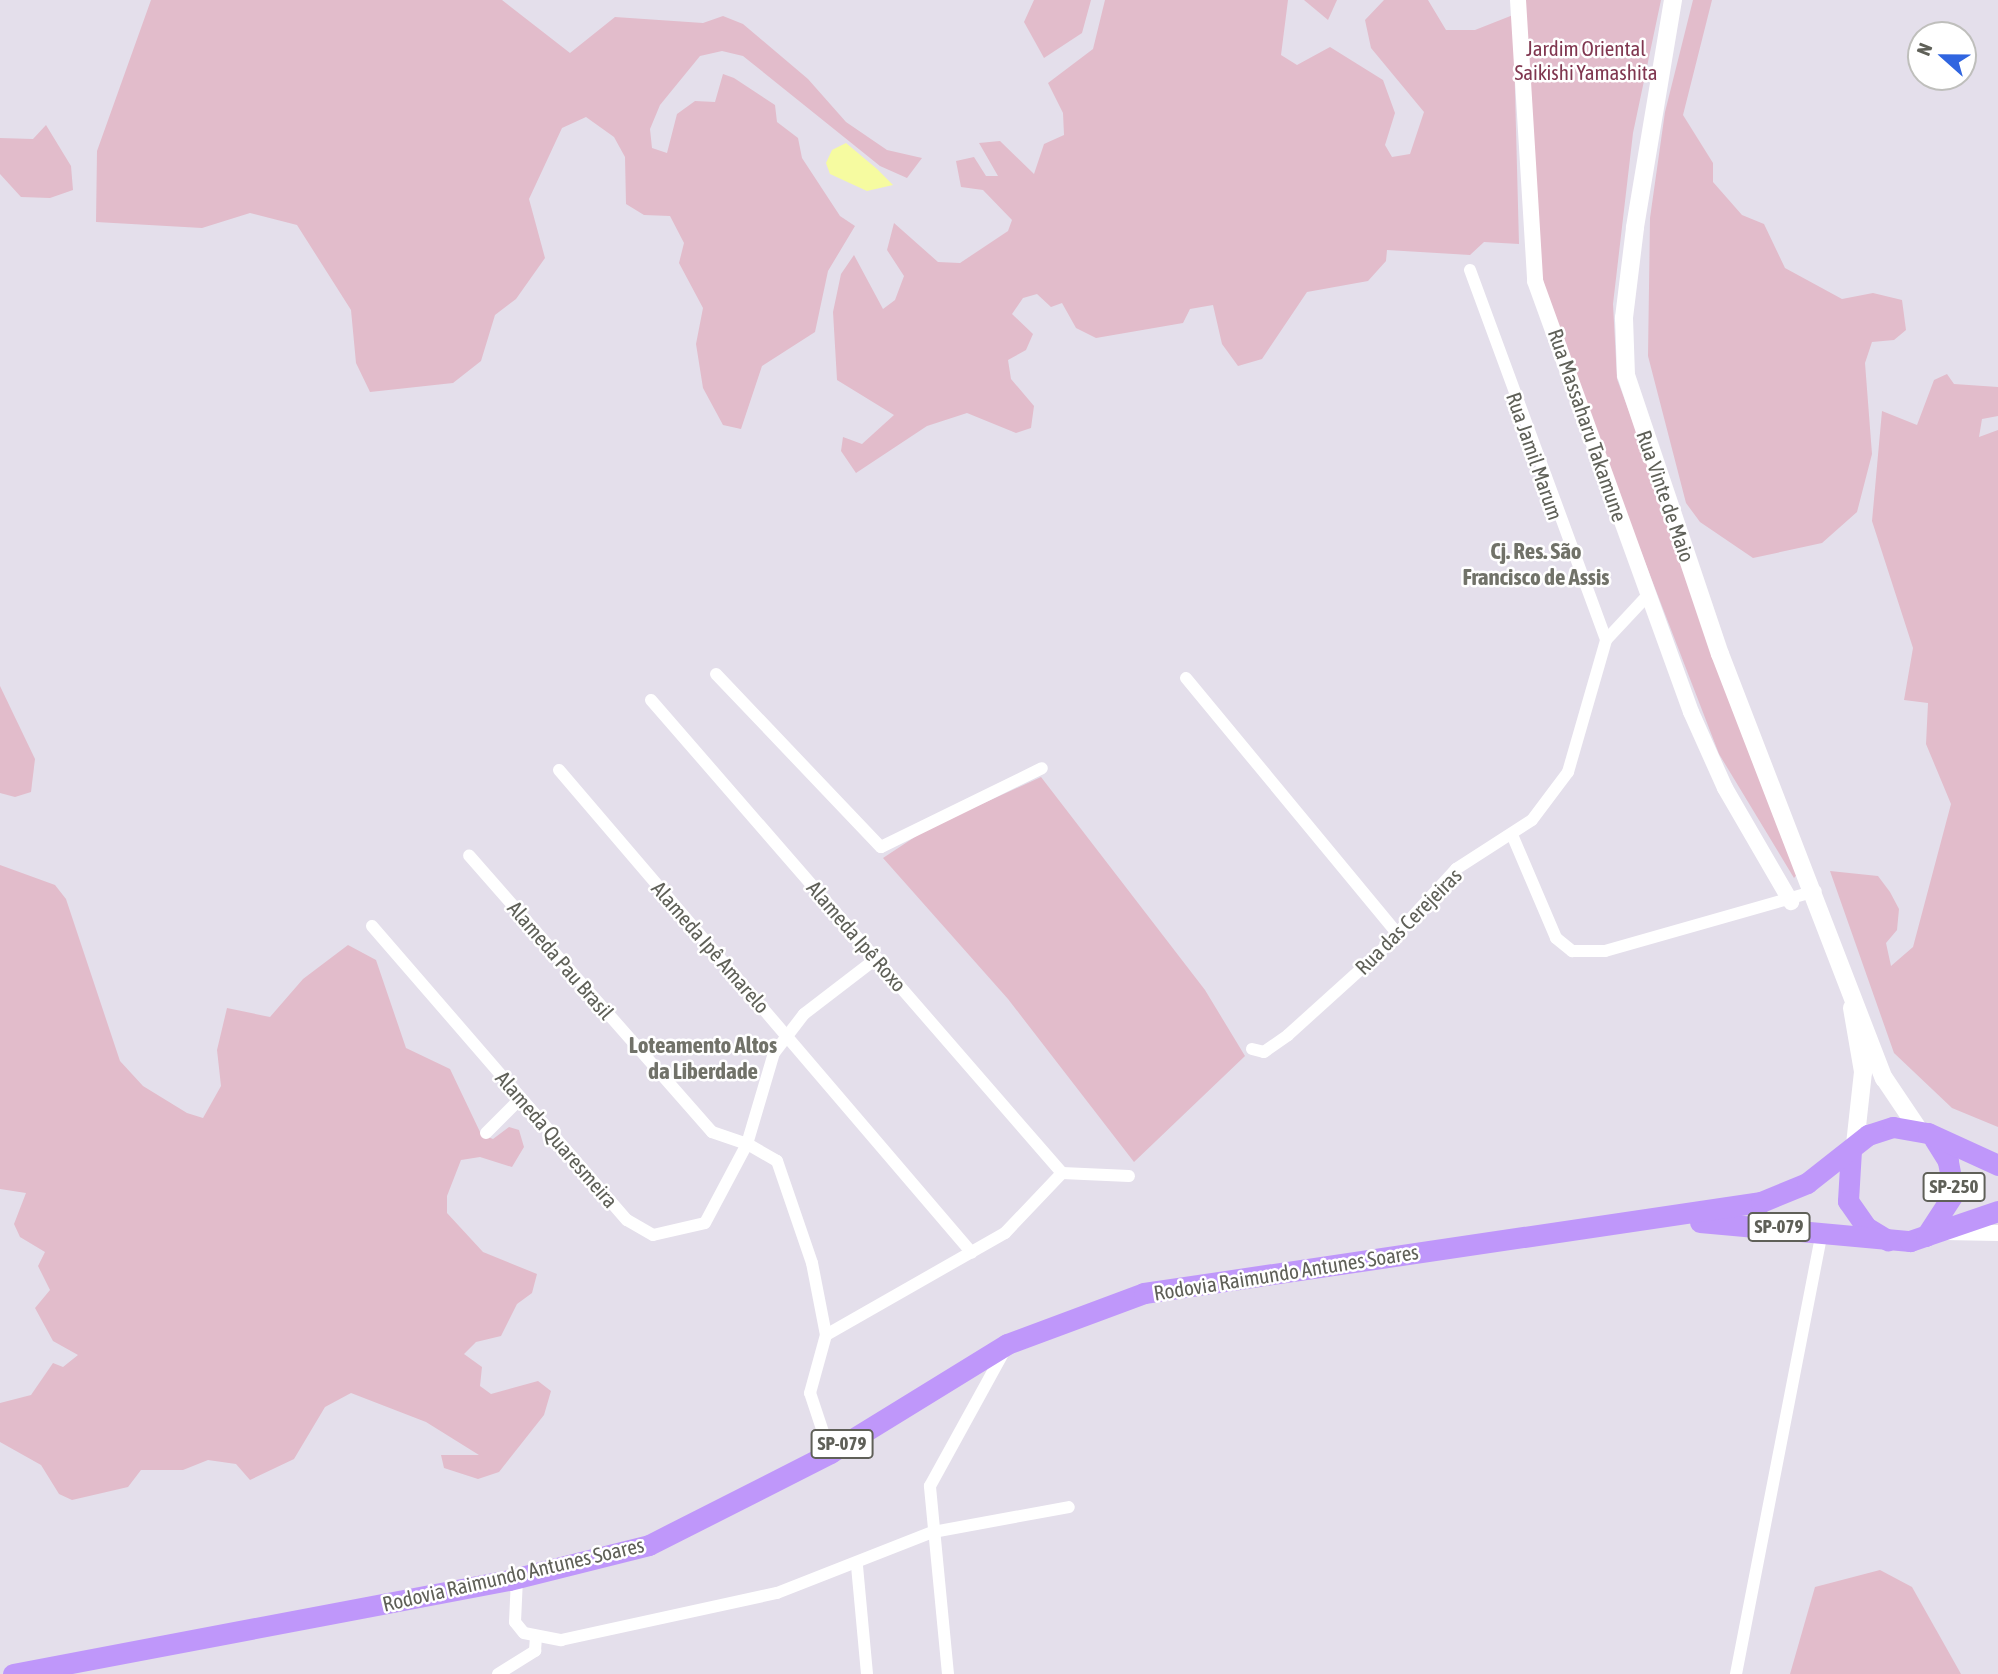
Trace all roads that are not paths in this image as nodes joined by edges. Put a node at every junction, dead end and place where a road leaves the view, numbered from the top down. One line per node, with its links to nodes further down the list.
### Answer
1 (1518, 0): 4 (street, Rua Massaharu Takamune)
2 (1673, 0): 13 (main road, Rua Vinte de Maio / SP-250)
3 (1470, 270): 5 (street, Rua Jamil Marum)
4 (1647, 596): 5 (street, Rua das Cerejeiras); 14 (street, Rua Massaharu Takamune)
5 (1606, 640): 11 (street, Rua das Cerejeiras)
6 (716, 674): 9 (street)
7 (1186, 678): 16 (street)
8 (652, 700): 17 (street, Alameda Ipê Roxo)
9 (1042, 768)
10 (559, 770): 19 (street, Alameda Ipê Amarelo)
11 (1513, 837): 14 (street); 16 (street, Rua das Cerejeiras)
12 (469, 855): 24 (street, Alameda Pau Brasil)
13 (1816, 891): 14 (street); 18 (main road, Rua Vinte de Maio / SP-250)
14 (1791, 902)
15 (372, 926): 21 (street, Alameda Quaresmeira)
16 (1398, 933): 20 (street, Rua das Cerejeiras)
17 (877, 958): 19 (street, Alameda Quaresmeira); 27 (street, Alameda Ipê Roxo)
18 (1846, 970): 22 (main road, Rua Vinte de Maio / SP-250); 25 (main road, Rua Vinte de Maio / SP-250)
19 (787, 1035): 24 (street, Alameda Quaresmeira); 35 (street, Alameda Ipê Amarelo)
20 (1252, 1049)
21 (521, 1098): 23 (street); 24 (street, Alameda Quaresmeira)
22 (1923, 1131): 25 (highway, SP-079); 26 (highway, SP-079); 33 (highway, SP-250)
23 (486, 1133)
24 (747, 1144): 36 (street, Alameda Pau Brasil)
25 (1853, 1147): 30 (highway, SP-079); 34 (highway, SP-250)
26 (1998, 1165)
27 (1062, 1173): 28 (street); 35 (street)
28 (1129, 1176)
29 (1998, 1211): 33 (highway, SP-079)
30 (1667, 1220): 31 (highway, SP-079); 37 (highway, Rodovia Raimundo Antunes Soares / SP-079)
31 (1822, 1233): 34 (highway, SP-079); 48 (street)
32 (1998, 1233): 33 (street)
33 (1934, 1235): 34 (highway, SP-079)
34 (1890, 1241)
35 (972, 1253): 36 (street)
36 (827, 1335): 38 (street)
37 (1007, 1344): 38 (highway, Rodovia Raimundo Antunes Soares / SP-079); 40 (street)
38 (830, 1452): 42 (highway, Rodovia Raimundo Antunes Soares / SP-079)
39 (1069, 1507): 40 (street)
40 (933, 1532): 41 (street); 47 (street)
41 (857, 1566): 43 (street); 46 (street)
42 (517, 1578): 43 (street); 44 (highway, Rodovia Raimundo Antunes Soares / SP-079)
43 (536, 1636): 45 (street)
44 (13, 1674)
45 (498, 1674)
46 (867, 1674)
47 (948, 1674)
48 (1736, 1674)

